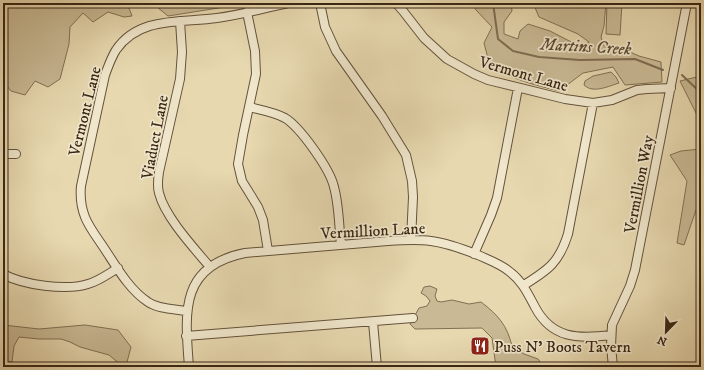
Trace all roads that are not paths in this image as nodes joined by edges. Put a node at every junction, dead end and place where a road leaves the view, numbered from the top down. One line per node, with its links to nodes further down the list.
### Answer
1 (288, 3): 5 (street, Vermont Lane)
2 (320, 3): 13 (street)
3 (396, 3): 7 (street, Vermont Lane)
4 (687, 3): 8 (street, Vermillion Way)
5 (246, 12): 6 (street, Vermont Lane); 10 (street)
6 (180, 21): 17 (street, Viaduct Lane); 18 (street, Vermont Lane)
7 (518, 88): 9 (street, Vermont Lane); 16 (street)
8 (671, 88): 9 (street, Vermont Lane); 24 (street, Vermillion Way)
9 (593, 103): 20 (street)
10 (249, 107): 14 (street); 15 (street)
11 (3, 154): 12 (street)
12 (16, 154)
13 (411, 240): 14 (street, Vermillion Lane); 16 (street, Vermillion Lane)
14 (340, 245): 15 (street, Vermillion Lane)
15 (268, 251): 17 (street, Vermillion Lane)
16 (474, 254): 20 (street, Vermillion Lane)
17 (210, 267): 21 (street, Vermillion Lane)
18 (118, 268): 19 (street); 21 (street, Vermont Lane)
19 (3, 274)
20 (524, 286): 24 (street, Vermillion Lane)
21 (186, 311): 25 (street, Vermillion Lane)
22 (413, 318): 23 (street)
23 (374, 322): 25 (street); 27 (street)
24 (611, 335): 28 (street, Vermillion Way)
25 (186, 336): 26 (street, Vermillion Lane)
26 (188, 367)
27 (377, 367)
28 (613, 367)

